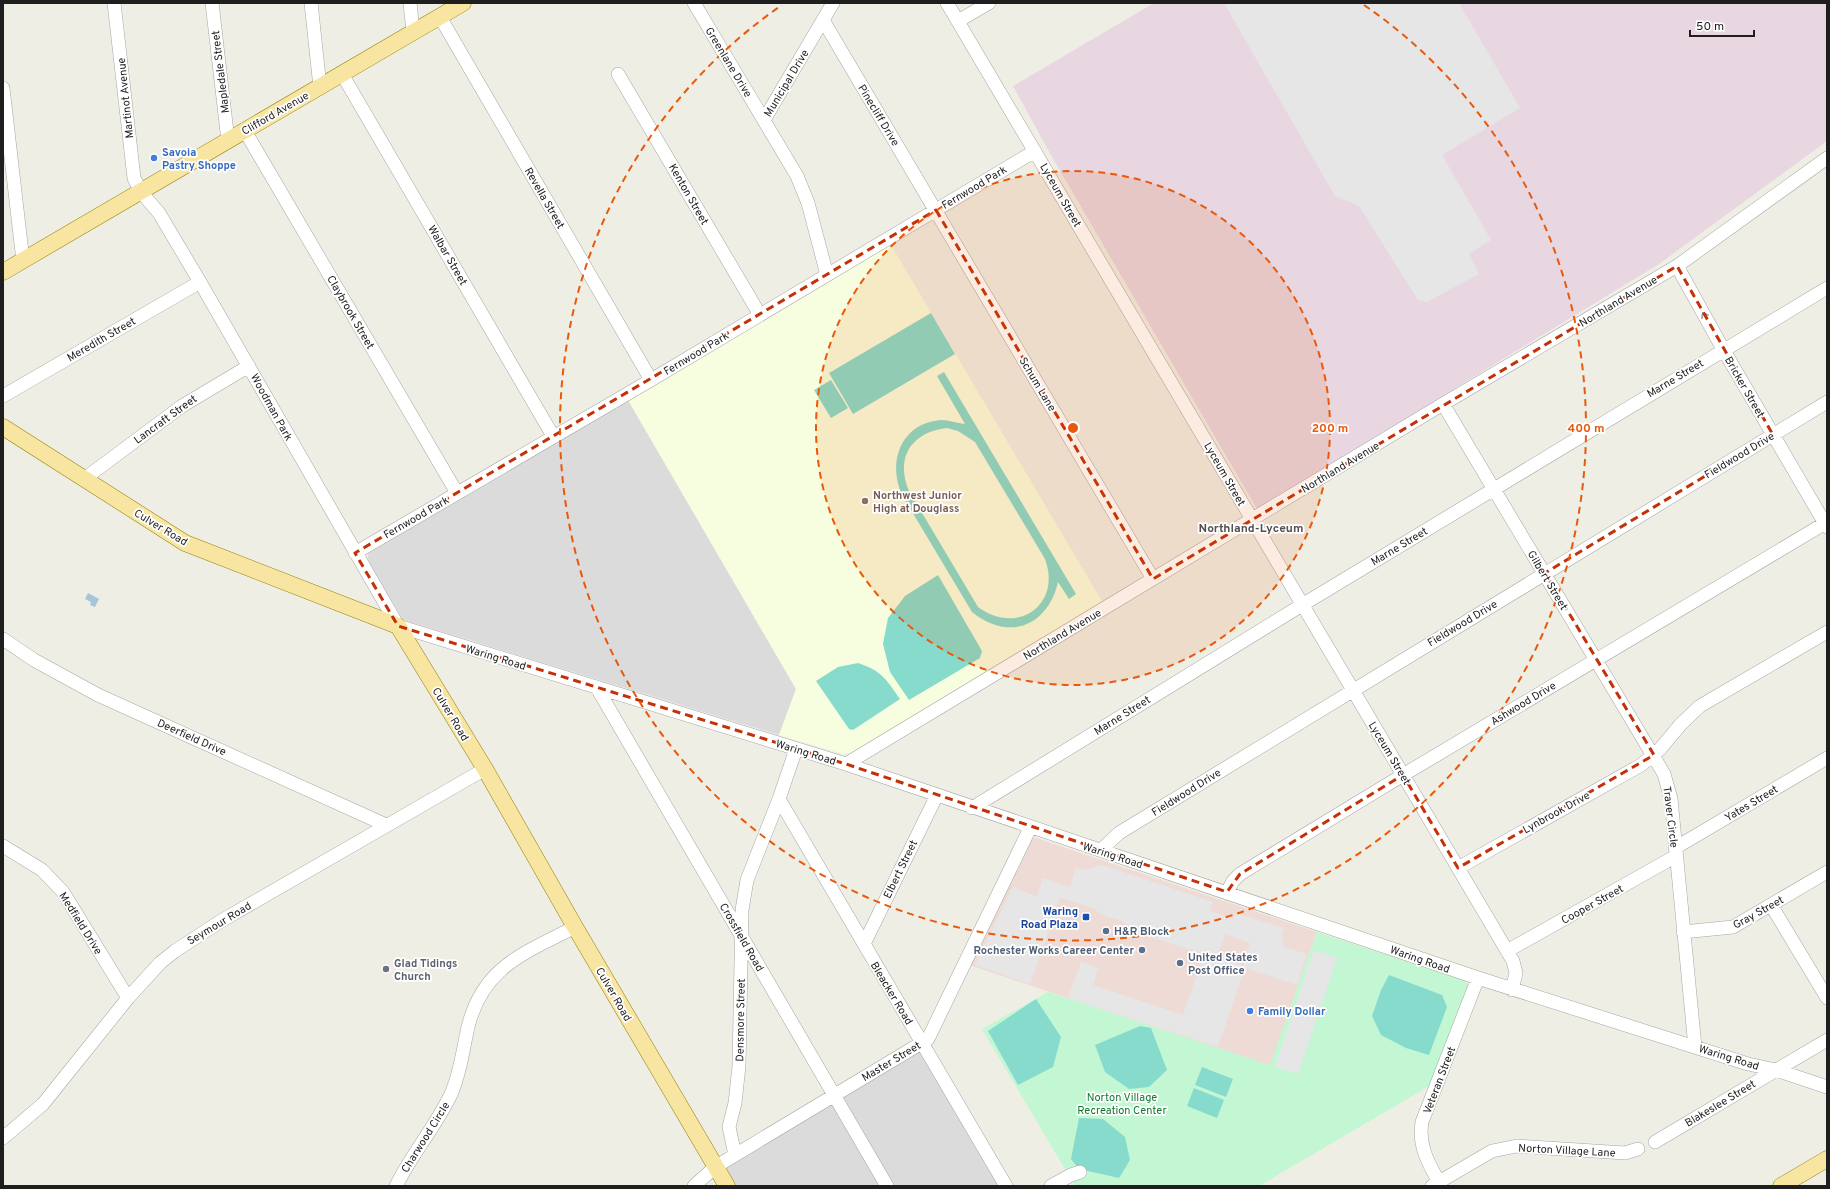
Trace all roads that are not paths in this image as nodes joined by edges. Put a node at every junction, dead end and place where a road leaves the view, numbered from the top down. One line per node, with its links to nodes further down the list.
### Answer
1 (114, 3): 23 (street, Martinot Avenue)
2 (212, 3): 20 (street, Mapledale Street)
3 (311, 3): 16 (street)
4 (410, 3): 13 (street)
5 (463, 3): 10 (main road, Clifford Avenue)
6 (694, 3): 18 (street, Greenlane Drive)
7 (833, 3): 11 (street, Municipal Drive)
8 (947, 3): 12 (street, Lyceum Street)
9 (989, 3): 12 (street)
10 (440, 17): 13 (main road, Clifford Avenue); 34 (street, Revella Street)
11 (823, 20): 18 (street, Municipal Drive); 24 (street, Pinecliff Drive)
12 (958, 21): 21 (street, Lyceum Street)
13 (413, 32): 14 (main road, Clifford Avenue)
14 (342, 74): 16 (main road, Clifford Avenue); 40 (street, Walbar Street)
15 (618, 74): 31 (street, Kenton Street)
16 (320, 87): 19 (main road, Clifford Avenue)
17 (3, 88): 25 (street)
18 (764, 120): 28 (street, Municipal Drive)
19 (245, 131): 20 (main road, Clifford Avenue); 43 (street, Claybrook Street)
20 (228, 141): 23 (main road, Clifford Avenue)
21 (1035, 151): 24 (street, Fernwood Park); 44 (street, Lyceum Street)
22 (1827, 158): 26 (street, Northland Avenue)
23 (141, 192): 25 (main road, Clifford Avenue); 29 (street, Woodman Park)
24 (936, 210): 28 (street, Fernwood Park); 48 (street, Schum Lane)
25 (23, 260): 27 (main road, Clifford Avenue)
26 (1677, 266): 32 (street, Bricker Street, one-way to 26); 37 (street, Northland Avenue)
27 (3, 272)
28 (826, 275): 31 (street, Fernwood Park)
29 (200, 282): 33 (street, Woodman Park); 35 (street, Meredith Street)
30 (1827, 288): 32 (street, Marne Street)
31 (760, 315): 34 (street, Fernwood Park)
32 (1723, 349): 39 (street, Bricker Street); 42 (street, Marne Street)
33 (249, 366): 41 (street, Lancraft Street); 46 (street, Woodman Park)
34 (651, 380): 40 (street, Fernwood Park)
35 (3, 396)
36 (1827, 402): 39 (street, Fieldwood Drive)
37 (1443, 404): 42 (street, Gilbert Street); 44 (street, Northland Avenue)
38 (3, 427): 41 (main road, Culver Road)
39 (1773, 435): 45 (street, Bricker Street); 47 (street, Fieldwood Drive)
40 (553, 436): 43 (street, Fernwood Park)
41 (84, 479): 50 (main road, Culver Road)
42 (1494, 488): 47 (street, Gilbert Street); 49 (street, Marne Street)
43 (457, 493): 46 (street, Fernwood Park)
44 (1252, 520): 48 (street, Northland Avenue); 49 (street, Lyceum Street)
45 (1826, 524): 53 (street, Ashwood Drive)
46 (355, 553): 50 (street, Woodman Park)
47 (1545, 573): 53 (street, Gilbert Street); 55 (street, Fieldwood Drive)
48 (1154, 579): 59 (street, Northland Avenue)
49 (1302, 605): 55 (street, Lyceum Street); 64 (street, Marne Street)
50 (398, 626): 54 (street, Waring Road); 60 (main road, Culver Road)
51 (1827, 632): 57 (street)
52 (3, 639): 65 (street, Deerfield Drive)
53 (1596, 660): 57 (street, Gilbert Street); 61 (street, Ashwood Drive)
54 (597, 688): 56 (street, Waring Road); 76 (street, Crossfield Road)
55 (1352, 690): 61 (street, Lyceum Street); 68 (street, Fieldwood Drive)
56 (796, 749): 59 (street, Waring Road); 63 (street, Densmore Street)
57 (1654, 755): 69 (street, Traver Circle); 70 (street, Lynbrook Drive)
58 (1827, 758): 69 (street, Yates Street)
59 (846, 764): 62 (street, Waring Road)
60 (485, 769): 65 (street, Seymour Road); 74 (main road, Culver Road)
61 (1403, 775): 70 (street, Lyceum Street); 72 (street, Ashwood Drive)
62 (937, 795): 64 (street, Waring Road); 77 (street, Elbert Street)
63 (779, 799): 76 (street, Densmore Street); 77 (street, Bleacker Road)
64 (972, 808): 66 (street, Waring Road)
65 (386, 825): 81 (street, Seymour Road)
66 (1030, 828): 68 (street, Waring Road); 84 (street, Master Street)
67 (3, 846): 81 (street, Medfield Drive)
68 (1101, 850): 72 (street, Waring Road)
69 (1676, 852): 75 (street, Traver Circle); 78 (street, Cooper Street)
70 (1458, 868): 78 (street, Lyceum Street)
71 (1827, 872): 73 (street, Gray Street)
72 (1227, 892): 79 (street, Waring Road)
73 (1771, 905): 75 (street, Gray Street); 82 (street)
74 (575, 927): 94 (main road, Culver Road); 97 (street, Charwood Circle)
75 (1683, 932): 85 (street, Traver Circle)
76 (742, 938): 88 (street, Crossfield Road); 92 (street, Densmore Street)
77 (864, 944): 84 (street, Bleacker Road)
78 (1507, 951): 80 (street, Lyceum Street)
79 (1478, 978): 80 (street, Waring Road); 96 (street, Veteran Street)
80 (1512, 990): 85 (street, Waring Road)
81 (128, 998): 89 (street, Seymour Road)
82 (1827, 998)
83 (1827, 1040): 86 (street, Blakeslee Street)
84 (922, 1043): 88 (street, Master Street); 101 (street, Bleacker Road)
85 (1695, 1047): 86 (street, Waring Road)
86 (1776, 1070): 87 (street, Waring Road); 90 (street, Blakeslee Street)
87 (1827, 1087)
88 (834, 1096): 92 (street, Master Street); 100 (street, Crossfield Road)
89 (3, 1138)
90 (1655, 1142)
91 (1638, 1149): 96 (street, Norton Village Lane)
92 (735, 1155): 94 (street, Master Street)
93 (1827, 1159): 103 (main road)
94 (715, 1167): 98 (street); 99 (main road, Culver Road)
95 (1080, 1172): 102 (street)
96 (1436, 1184)
97 (396, 1186)
98 (694, 1186)
99 (727, 1186)
100 (887, 1186)
101 (1006, 1186)
102 (1051, 1186)
103 (1781, 1186)

